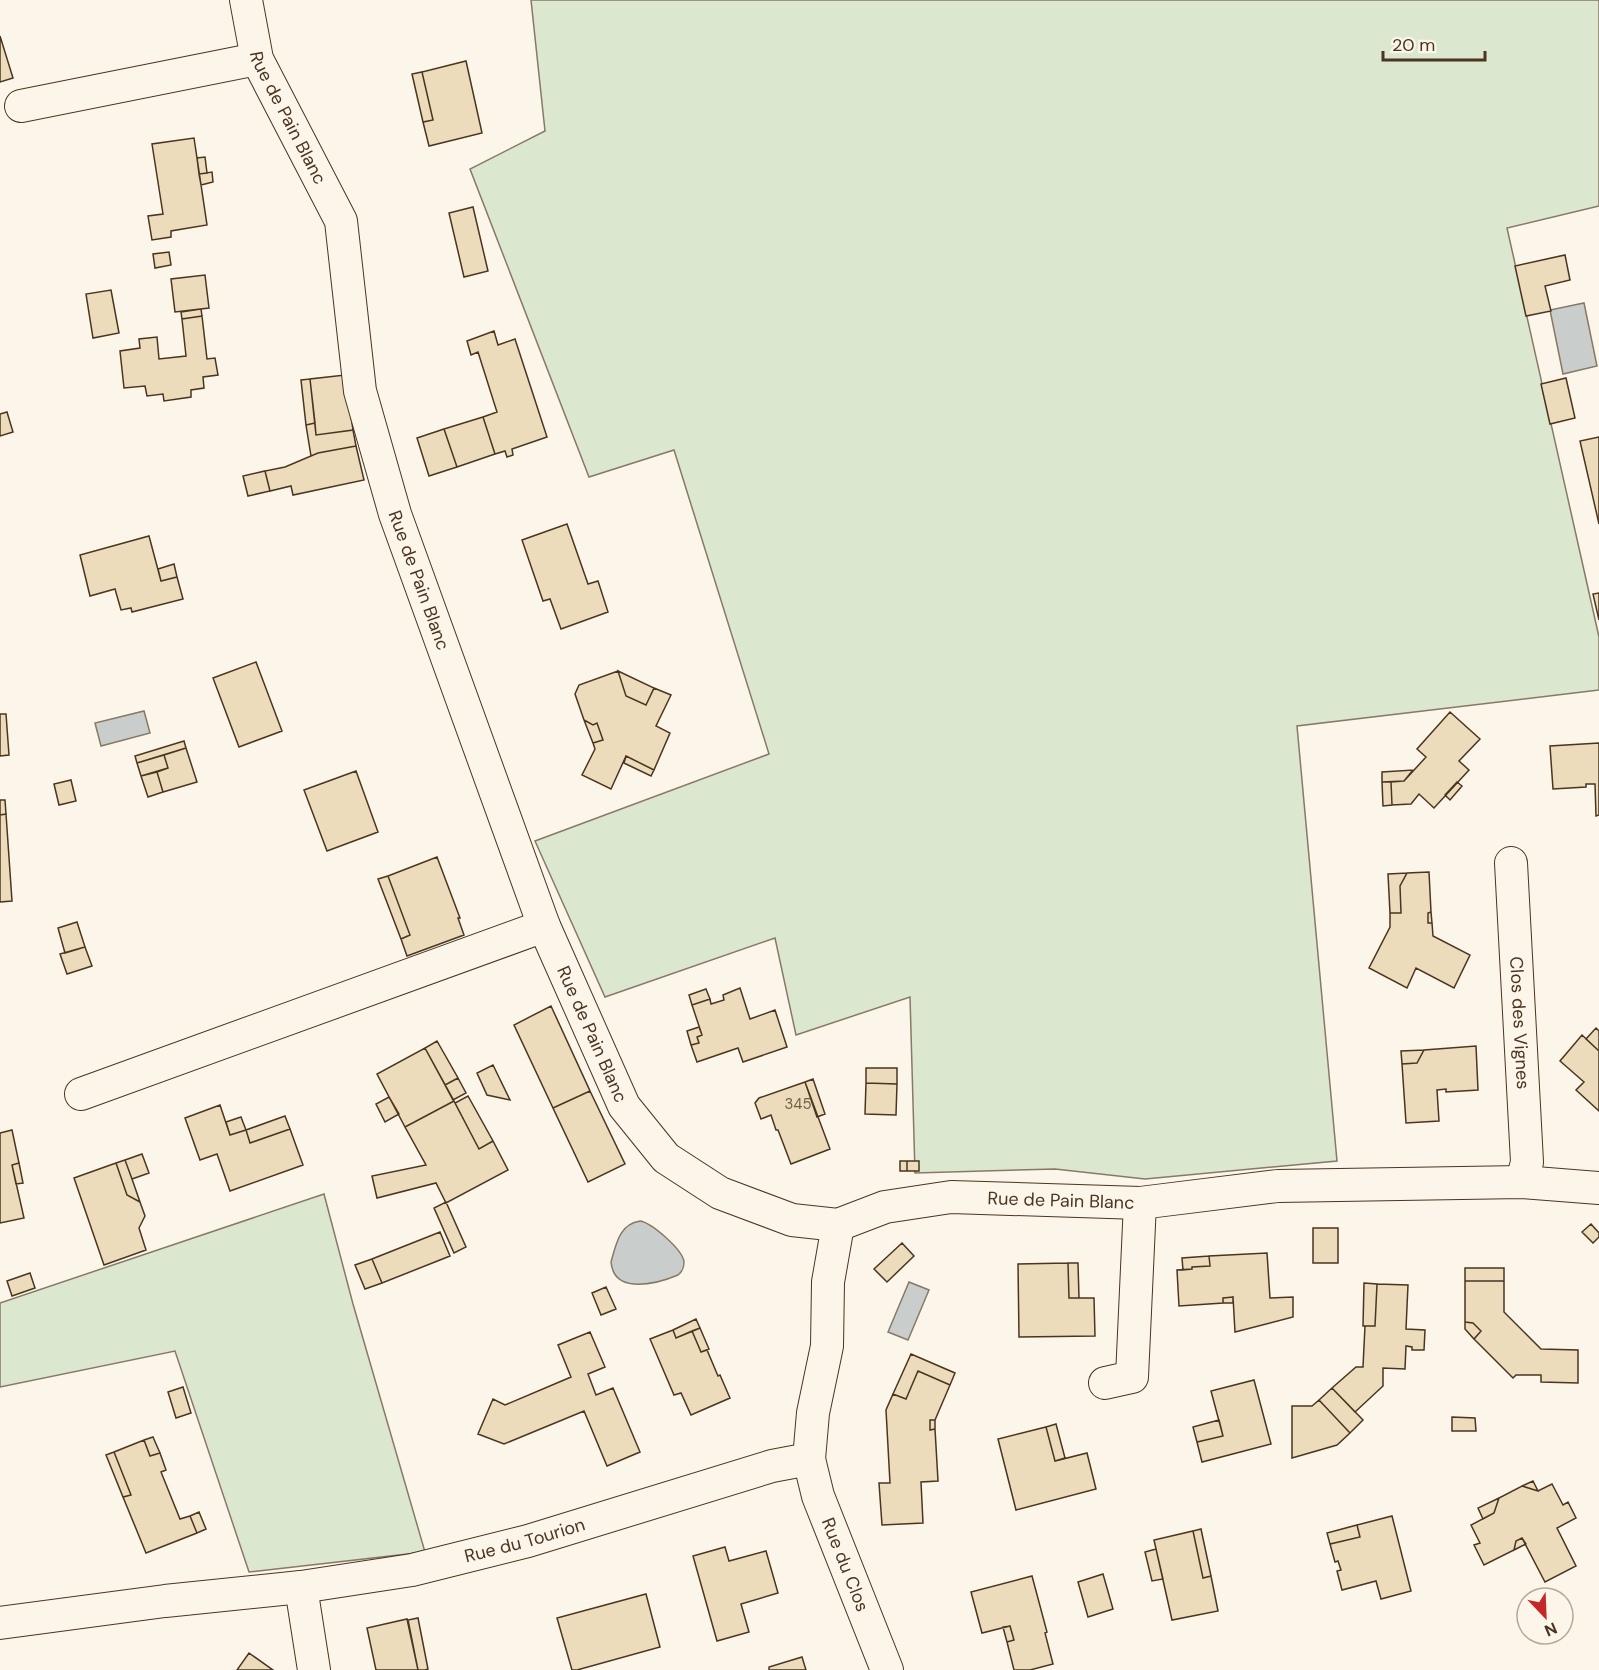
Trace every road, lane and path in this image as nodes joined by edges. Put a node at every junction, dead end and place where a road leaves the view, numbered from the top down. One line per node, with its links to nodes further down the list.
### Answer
1 (246, 0): 2 (street, Rue de Pain Blanc)
2 (257, 59): 3 (street); 5 (street, Rue de Pain Blanc)
3 (21, 106)
4 (1511, 863): 7 (street, Clos des Vignes)
5 (544, 926): 6 (street); 10 (street, Rue de Pain Blanc)
6 (81, 1094)
7 (1522, 1182): 8 (street, Rue de Pain Blanc); 9 (street, Rue de Pain Blanc)
8 (1599, 1188)
9 (1140, 1203): 10 (street, Rue de Pain Blanc); 11 (street)
10 (838, 1225): 12 (street)
11 (1105, 1383)
12 (809, 1459): 13 (street, Rue du Tourion); 16 (street, Rue du Clos)
13 (302, 1587): 14 (street, Rue du Tourion); 15 (street)
14 (0, 1623)
15 (314, 1670)
16 (887, 1670)

